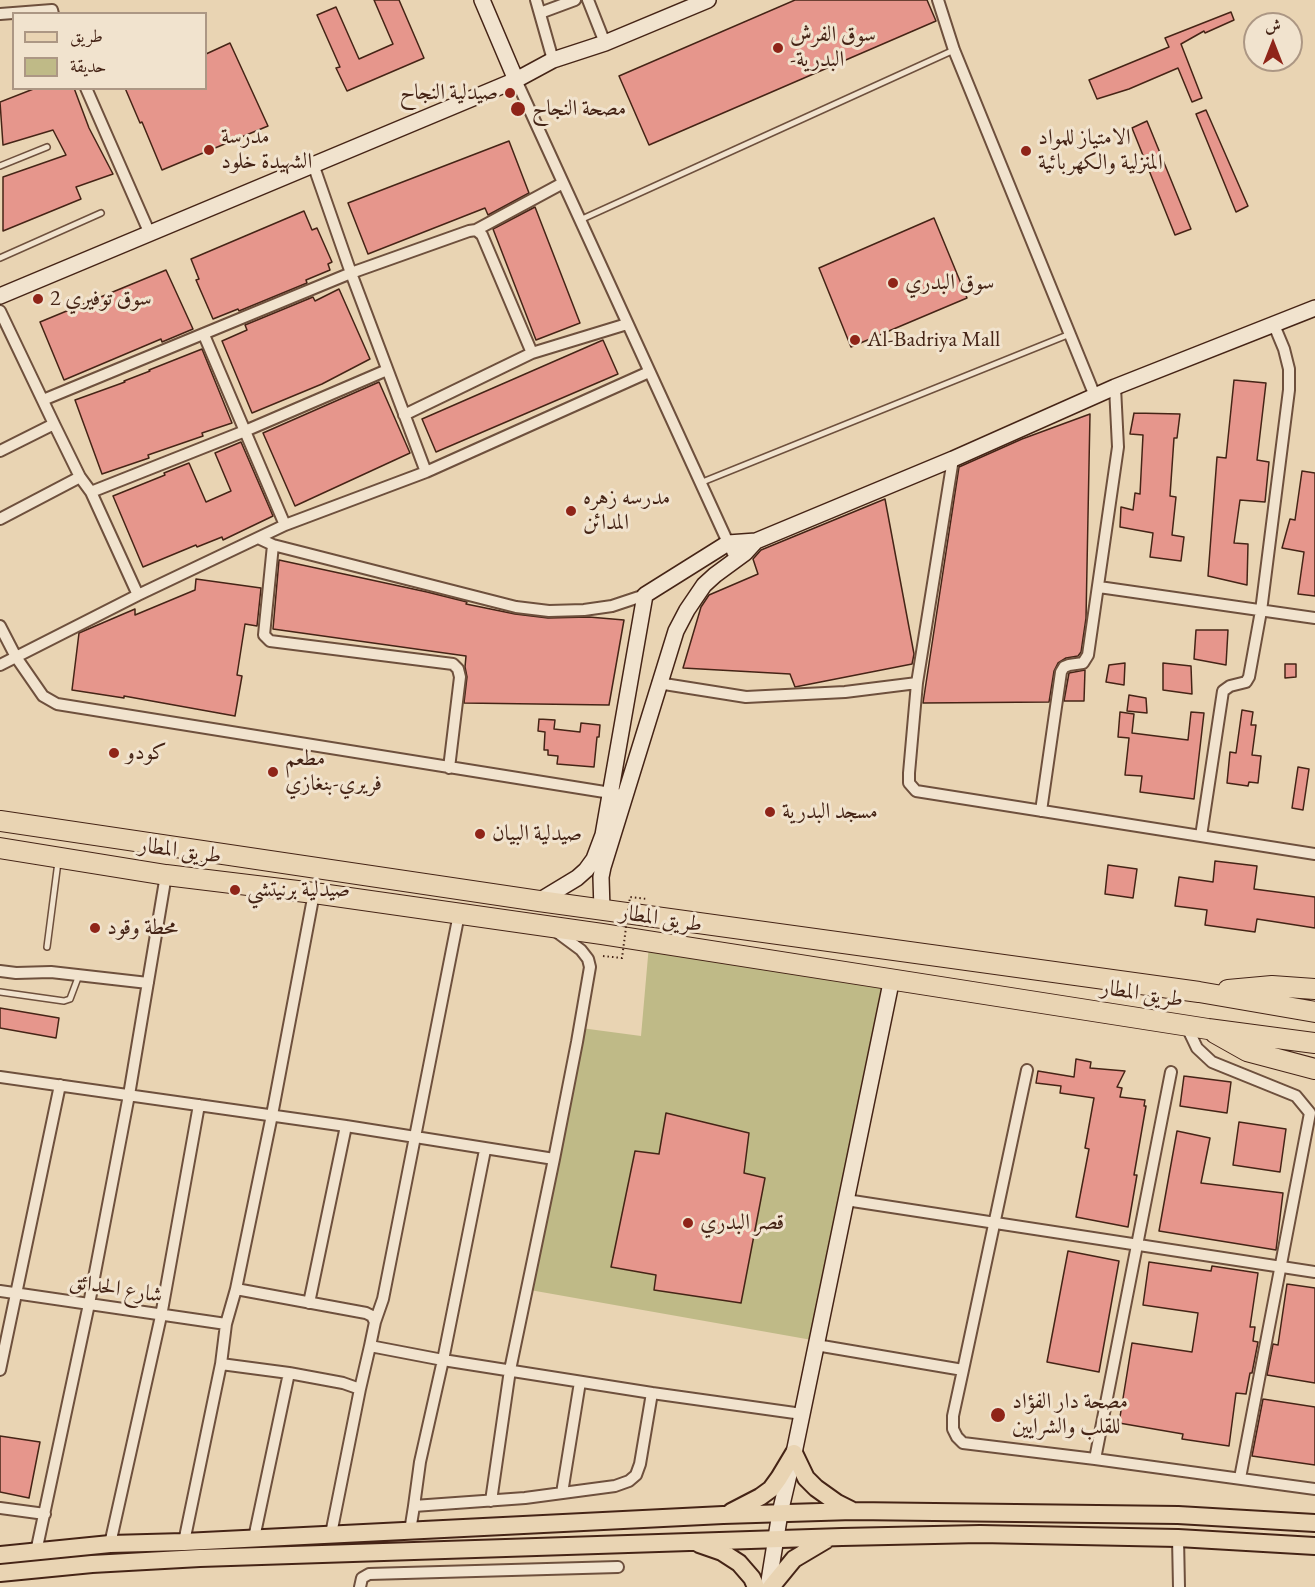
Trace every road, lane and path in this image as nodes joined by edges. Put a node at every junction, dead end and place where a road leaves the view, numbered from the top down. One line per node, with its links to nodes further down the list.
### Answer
1 (482, 0): 13 (main road)
2 (536, 0): 9 (street)
3 (575, 0): 9 (street)
4 (588, 0): 10 (street)
5 (708, 0): 10 (main road)
6 (938, 0): 11 (street)
7 (51, 8): 8 (street)
8 (17, 12)
9 (540, 13): 12 (street)
10 (605, 43): 12 (main road)
11 (954, 50): 20 (lane); 30 (street)
12 (553, 60): 13 (main road)
13 (516, 80): 16 (main road); 18 (street)
14 (87, 90): 22 (street)
15 (47, 147): 17 (lane)
16 (313, 164): 22 (main road); 24 (street)
17 (0, 166)
18 (563, 183): 20 (street); 21 (street)
19 (101, 213): 23 (lane)
20 (580, 220): 28 (street)
21 (476, 230): 24 (street); 32 (street)
22 (150, 234): 25 (main road)
23 (0, 258)
24 (351, 273): 31 (street); 33 (street)
25 (0, 296)
26 (1315, 308): 29 (main road)
27 (0, 311): 37 (street)
28 (627, 324): 32 (street); 34 (street)
29 (1274, 325): 35 (main road); 57 (street)
30 (1070, 334): 36 (street); 45 (lane)
31 (204, 335): 37 (street); 40 (street)
32 (532, 353): 38 (street)
33 (387, 370): 38 (street); 40 (street)
34 (649, 372): 43 (street); 45 (street)
35 (1115, 387): 36 (main road); 54 (street)
36 (1095, 396): 42 (main road)
37 (43, 400): 39 (street)
38 (404, 415): 43 (street)
39 (54, 424): 41 (street); 44 (street)
40 (245, 431): 46 (street); 48 (street)
41 (0, 451)
42 (953, 459): 50 (main road); 63 (street)
43 (426, 472): 48 (street)
44 (80, 477): 46 (street); 47 (street)
45 (700, 483): 51 (street)
46 (91, 492): 55 (street)
47 (0, 519)
48 (285, 525): 49 (street)
49 (258, 538): 52 (street); 55 (street)
50 (756, 541): 51 (main road); 53 (main road)
51 (728, 543): 53 (street); 56 (main road)
52 (273, 544): 56 (street); 64 (street)
53 (736, 560): 62 (main road)
54 (1099, 587): 57 (street); 66 (street)
55 (138, 594): 60 (street)
56 (645, 595): 65 (main road)
57 (1261, 611): 58 (street); 68 (street)
58 (1315, 618)
59 (0, 626): 60 (street)
60 (16, 657): 61 (street); 64 (street)
61 (0, 665)
62 (658, 683): 63 (street); 65 (main road)
63 (917, 683): 66 (street)
64 (449, 768): 65 (street)
65 (617, 794): 75 (main road); 76 (main road)
66 (1041, 811): 68 (street)
67 (0, 821): 75 (highway, طريق المطار)
68 (1201, 836): 70 (street)
69 (0, 848): 71 (highway, طريق المطار)
70 (1315, 854)
71 (58, 858): 72 (highway, طريق المطار); 79 (lane)
72 (166, 875): 73 (highway, طريق المطار); 84 (street)
73 (314, 893): 77 (highway, طريق المطار); 100 (street)
74 (647, 899): 80 (path, bridge)
75 (539, 901): 76 (highway, طريق المطار)
76 (602, 910): 87 (highway, طريق المطار)
77 (459, 914): 78 (highway, طريق المطار); 102 (street)
78 (551, 927): 83 (highway, طريق المطار); 104 (street)
79 (47, 947)
80 (603, 956)
81 (0, 971): 82 (street)
82 (79, 975): 84 (street); 86 (lane)
83 (892, 978): 89 (highway, طريق المطار); 105 (main road)
84 (148, 983): 97 (street)
85 (1315, 989): 87 (highway)
86 (0, 992)
87 (1199, 992): 88 (highway, طريق المطار)
88 (1315, 1012)
89 (1186, 1025): 90 (highway, طريق المطار); 99 (street)
90 (1208, 1029): 91 (highway, طريق المطار); 92 (highway)
91 (1315, 1043)
92 (1315, 1069)
93 (1027, 1070): 106 (street)
94 (1171, 1072): 107 (street)
95 (0, 1077): 96 (street)
96 (60, 1085): 97 (street); 112 (street)
97 (129, 1095): 98 (street); 114 (street)
98 (199, 1105): 100 (street); 115 (street)
99 (1312, 1114): 108 (street)
100 (272, 1115): 101 (street); 110 (street)
101 (346, 1126): 102 (street); 113 (street)
102 (415, 1137): 103 (street); 116 (street)
103 (485, 1150): 104 (street); 120 (street)
104 (554, 1159): 123 (street)
105 (846, 1200): 106 (street); 118 (main road)
106 (995, 1223): 107 (street); 124 (street)
107 (1138, 1245): 108 (street); 131 (street)
108 (1281, 1267): 109 (street); 132 (street)
109 (1315, 1272)
110 (236, 1289): 113 (street); 117 (street)
111 (0, 1291): 112 (street, شارع الحدائق)
112 (17, 1293): 114 (street, شارع الحدائق); 122 (street)
113 (309, 1303): 116 (street)
114 (88, 1304): 115 (street, شارع الحدائق); 139 (street)
115 (161, 1316): 117 (street, شارع الحدائق); 151 (street)
116 (375, 1322): 119 (street)
117 (225, 1324): 121 (street)
118 (816, 1345): 124 (street); 129 (main road)
119 (370, 1346): 120 (street); 127 (street)
120 (443, 1360): 123 (street); 136 (street)
121 (220, 1364): 125 (street); 150 (street)
122 (0, 1370)
123 (510, 1370): 126 (street); 135 (street)
124 (963, 1370): 131 (street)
125 (289, 1373): 127 (street); 147 (street)
126 (580, 1382): 128 (street); 134 (street)
127 (360, 1389): 144 (street)
128 (652, 1393): 129 (street); 134 (street)
129 (802, 1414): 130 (main road)
130 (794, 1453): 138 (main road); 140 (main road); 141 (main road)
131 (1095, 1459): 132 (street)
132 (1240, 1478): 133 (street)
133 (1315, 1489)
134 (562, 1493): 135 (street)
135 (491, 1501): 136 (street)
136 (414, 1506): 143 (street)
137 (0, 1509): 139 (street)
138 (853, 1511): 140 (main road); 142 (main road)
139 (45, 1514): 153 (street)
140 (780, 1514): 141 (main road); 148 (main road)
141 (723, 1515): 143 (main road)
142 (1315, 1523)
143 (410, 1531): 144 (main road)
144 (331, 1534): 147 (main road)
145 (830, 1538): 146 (main road); 148 (main road); 159 (main road)
146 (1178, 1538): 152 (main road); 160 (street)
147 (254, 1539): 150 (main road)
148 (775, 1539): 149 (main road); 159 (main road)
149 (687, 1541): 156 (main road); 158 (main road)
150 (184, 1542): 151 (main road)
151 (110, 1544): 153 (main road)
152 (1315, 1546)
153 (36, 1552): 154 (main road)
154 (0, 1555)
155 (618, 1567): 157 (street)
156 (0, 1573)
157 (360, 1587)
158 (756, 1587)
159 (769, 1587)
160 (1179, 1587)

